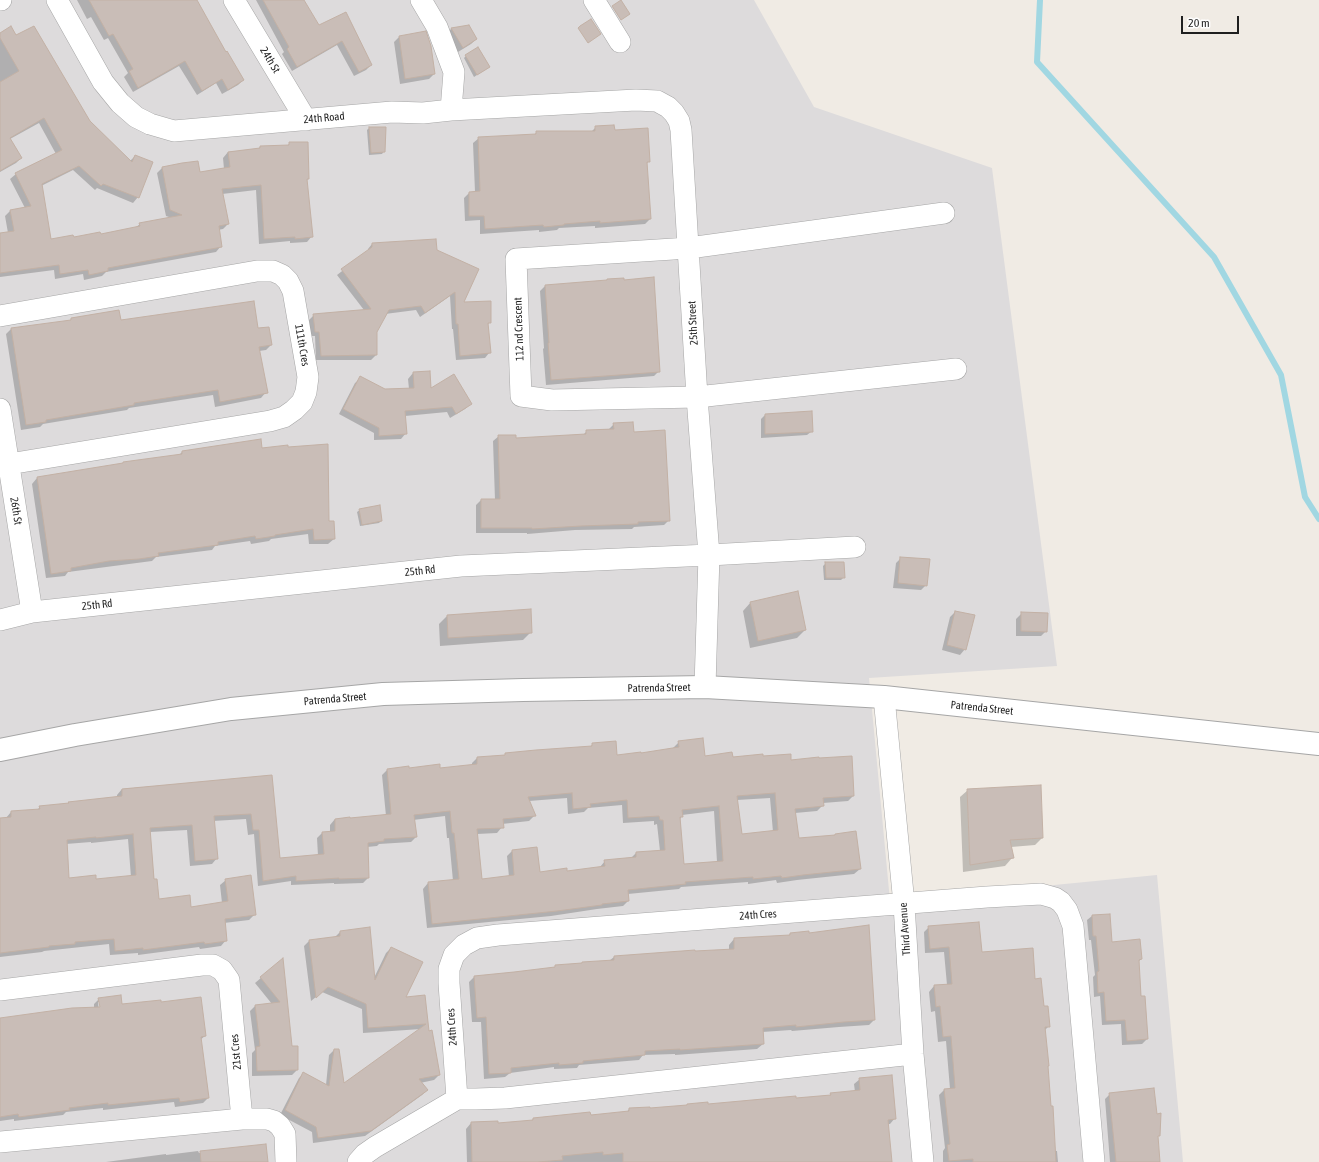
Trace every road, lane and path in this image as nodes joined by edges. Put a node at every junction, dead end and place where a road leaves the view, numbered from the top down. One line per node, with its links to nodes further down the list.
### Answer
1 (56, 0): 8 (street, 24th Road)
2 (234, 0): 8 (street, 24th St)
3 (421, 0): 7 (street)
4 (594, 0): 5 (street)
5 (620, 42)
6 (657, 101): 7 (street, 24th Road); 10 (street, 25th Street)
7 (451, 110): 8 (street, 24th Road)
8 (306, 120)
9 (944, 212): 10 (street)
10 (689, 248): 13 (street, 25th Street); 13 (street, 112 nd Crescent)
11 (0, 316): 15 (street, 111th Cres)
12 (956, 369): 13 (street)
13 (698, 397): 17 (street, 25th Street)
14 (0, 409): 15 (street, 26th St)
15 (9, 464): 18 (street, 26th St)
16 (855, 547): 17 (street, 25th Rd)
17 (709, 555): 18 (street, 25th Rd); 20 (street)
18 (32, 612): 19 (street, 25th Rd)
19 (0, 620)
20 (705, 687): 21 (street, Patrenda Street); 23 (street, Patrenda Street)
21 (884, 697): 22 (street, Patrenda Street); 24 (street, Third Avenue)
22 (1319, 744)
23 (0, 750)
24 (904, 904): 26 (street, Third Avenue); 27 (street, 24th Cres); 33 (street, 24th Cres)
25 (0, 990): 28 (street, 21st Cres)
26 (913, 1054): 27 (street); 32 (street, Third Avenue)
27 (457, 1099): 31 (street)
28 (242, 1119): 29 (street); 30 (street)
29 (0, 1142)
30 (286, 1162)
31 (358, 1162)
32 (923, 1162)
33 (1094, 1162)

